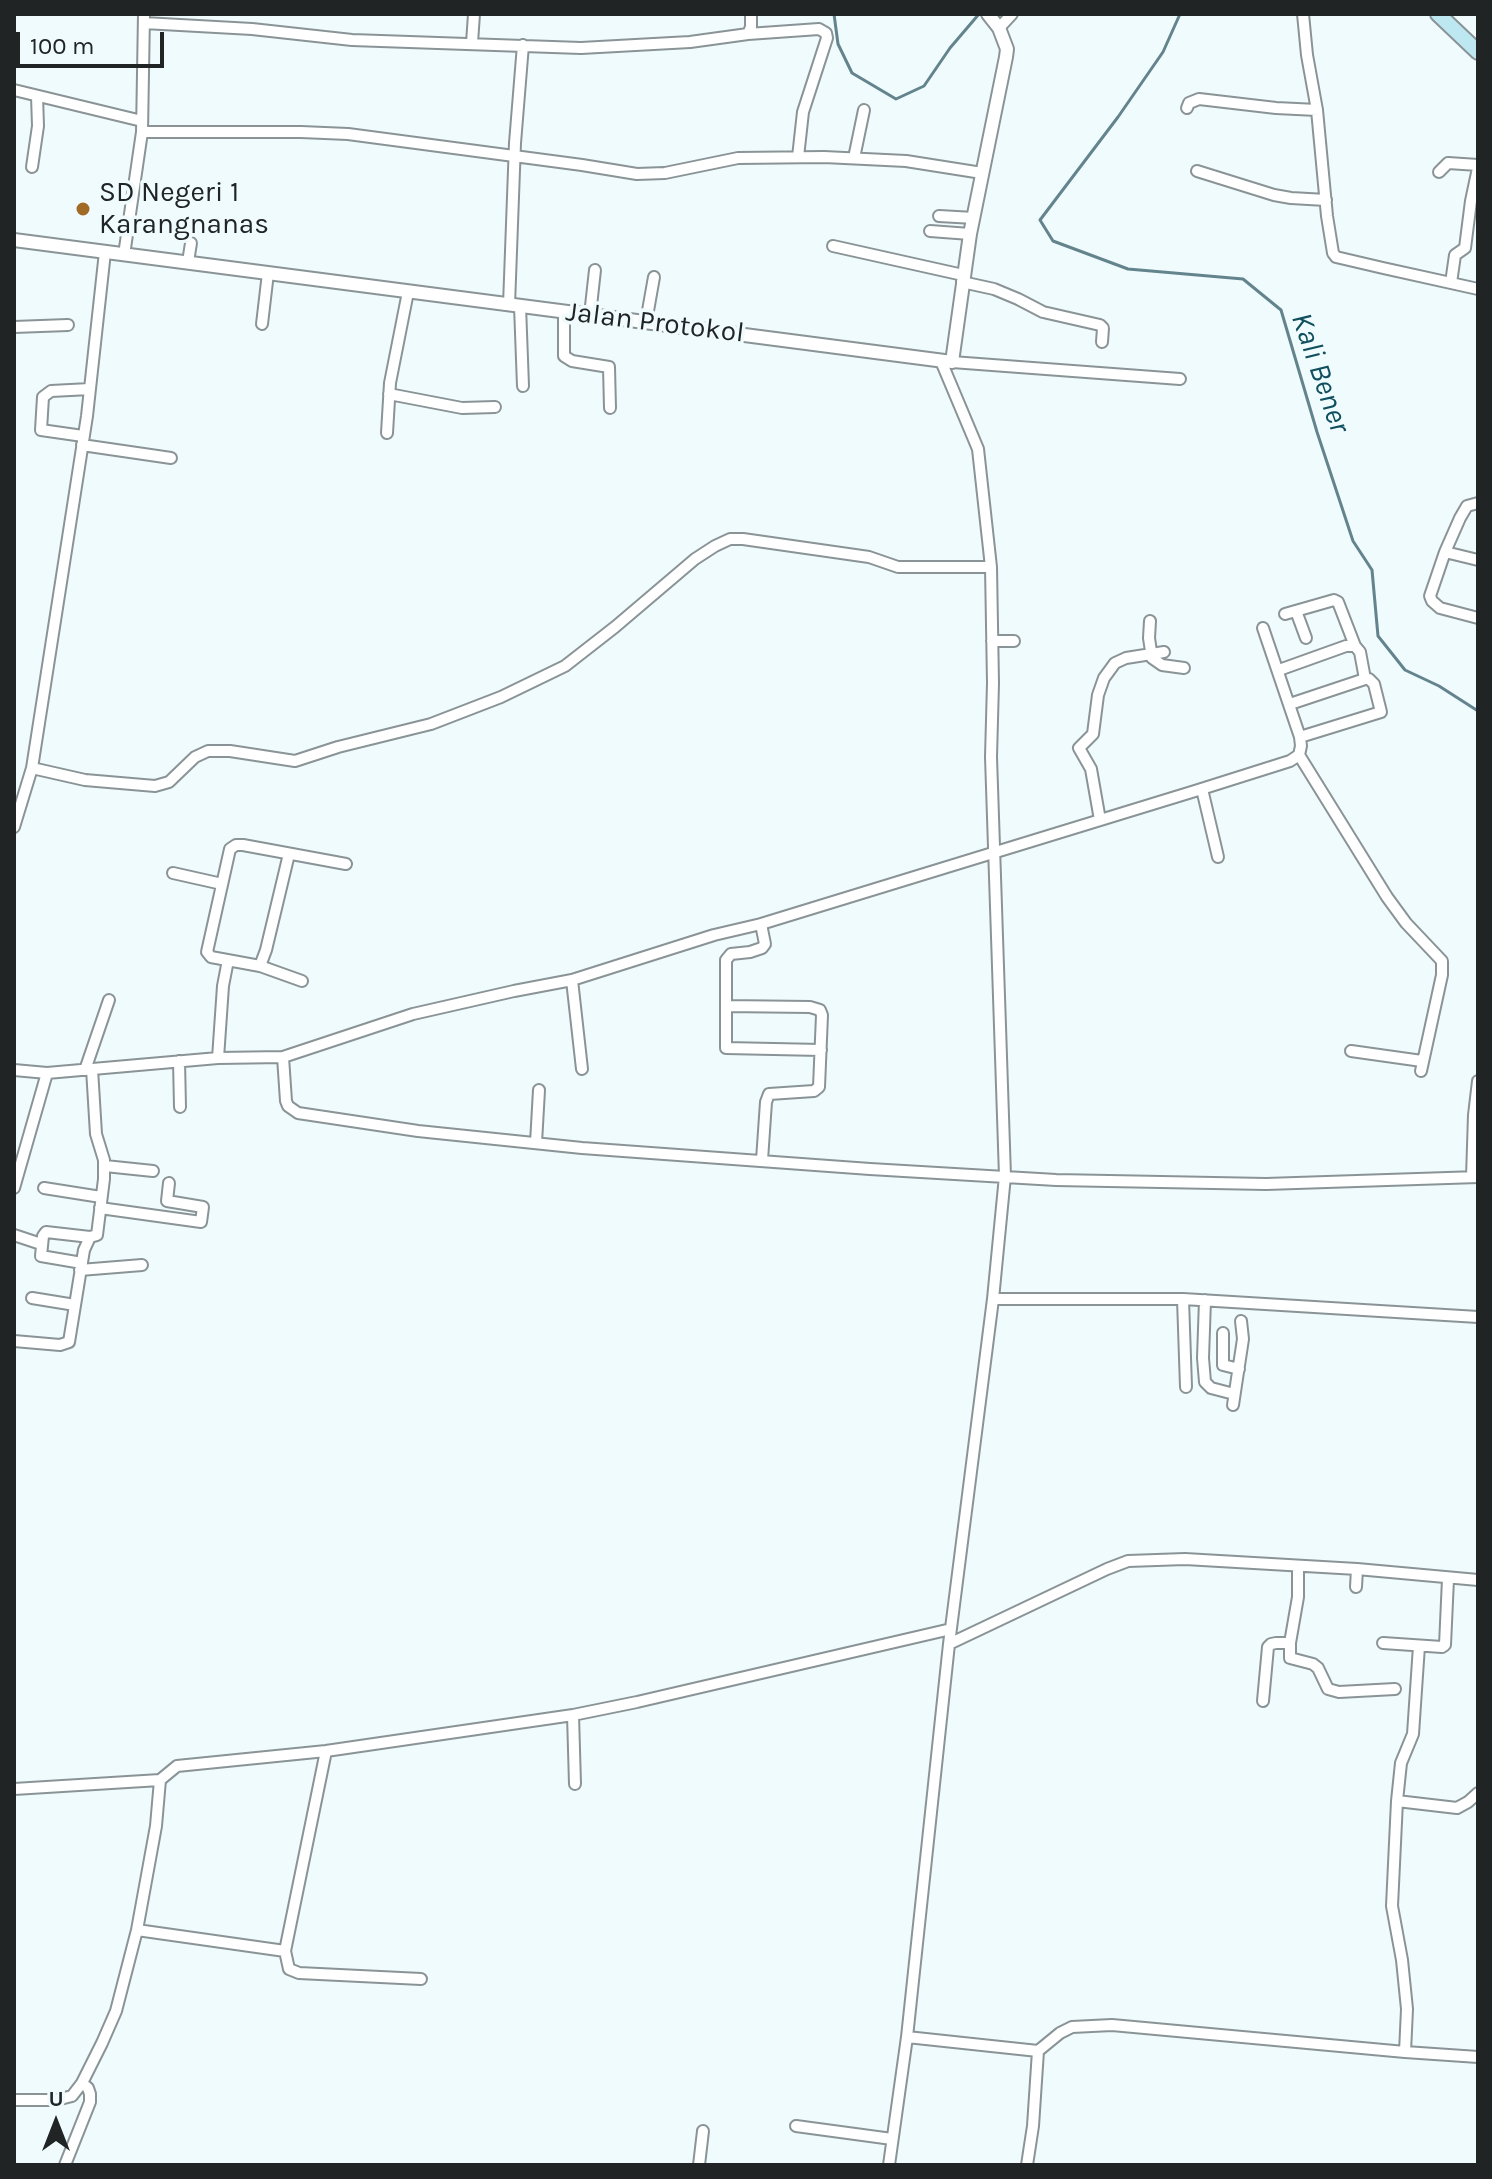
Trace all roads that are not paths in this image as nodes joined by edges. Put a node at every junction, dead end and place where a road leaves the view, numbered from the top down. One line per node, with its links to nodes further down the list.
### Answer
1 (474, 14): 9 (street)
2 (751, 14): 8 (street)
3 (1012, 14): 7 (street)
4 (1303, 14): 16 (street)
5 (1438, 14): 11 (main road)
6 (144, 18): 9 (street); 17 (street)
7 (994, 22): 25 (street)
8 (748, 34): 10 (street); 19 (street)
9 (472, 43): 10 (street)
10 (523, 45): 18 (street)
11 (1478, 52)
12 (14, 92): 13 (street)
13 (37, 96): 17 (street); 22 (street)
14 (1187, 108): 16 (street)
15 (864, 110): 20 (street)
16 (1317, 110): 26 (street)
17 (142, 127): 18 (street); 36 (street)
18 (514, 156): 19 (street); 45 (street)
19 (798, 157): 20 (street)
20 (854, 158): 25 (street)
21 (1478, 166): 24 (street); 27 (street)
22 (32, 167)
23 (1197, 171): 26 (street)
24 (1439, 172)
25 (982, 173): 29 (street)
26 (1326, 200): 42 (street)
27 (1474, 211): 42 (street)
28 (939, 216): 29 (street)
29 (974, 218): 31 (street)
30 (930, 231): 31 (street)
31 (970, 234): 41 (street)
32 (14, 240): 35 (street, Jalan Protokol)
33 (191, 243): 37 (street)
34 (833, 246): 41 (street)
35 (105, 252): 36 (street, Jalan Protokol); 56 (street)
36 (124, 255): 37 (street, Jalan Protokol)
37 (188, 262): 39 (street, Jalan Protokol)
38 (595, 270): 47 (street)
39 (268, 273): 44 (street, Jalan Protokol); 49 (street)
40 (654, 277): 48 (street)
41 (963, 278): 52 (street); 53 (street)
42 (1451, 283): 43 (street)
43 (1478, 289)
44 (408, 292): 45 (street, Jalan Protokol); 57 (street)
45 (514, 306): 46 (street, Jalan Protokol); 55 (street)
46 (564, 312): 47 (street, Jalan Protokol); 59 (street)
47 (590, 315): 48 (street, Jalan Protokol)
48 (646, 322): 53 (street, Jalan Protokol)
49 (262, 324)
50 (68, 325): 51 (street)
51 (14, 327)
52 (1102, 342)
53 (946, 362): 54 (street); 66 (street)
54 (1180, 379)
55 (523, 386)
56 (90, 389): 61 (street); 61 (street)
57 (389, 394): 58 (street); 60 (street)
58 (495, 407)
59 (610, 408)
60 (387, 433)
61 (82, 441): 62 (street); 82 (street)
62 (171, 458)
63 (1478, 503): 64 (street)
64 (1445, 552): 65 (street); 67 (street)
65 (1478, 560)
66 (991, 567): 71 (street); 82 (street)
67 (1478, 618)
68 (1150, 621): 75 (street)
69 (1263, 628): 77 (street)
70 (1306, 638): 73 (street)
71 (992, 641): 72 (street); 86 (street)
72 (1014, 641)
73 (1355, 646): 77 (street); 78 (street)
74 (1164, 652): 75 (street)
75 (1151, 654): 76 (street); 84 (street)
76 (1184, 668)
77 (1279, 670): 79 (street)
78 (1365, 679): 79 (street); 80 (street)
79 (1290, 704): 80 (street)
80 (1300, 737): 81 (street)
81 (1299, 755): 83 (street); 100 (street)
82 (32, 768): 85 (street)
83 (1202, 789): 84 (street); 88 (street)
84 (1100, 820): 86 (street)
85 (14, 827)
86 (994, 852): 92 (street); 115 (street)
87 (289, 854): 89 (street); 91 (street); 94 (street)
88 (1218, 857)
89 (346, 864)
90 (173, 873): 91 (street)
91 (222, 884): 93 (street)
92 (761, 924): 95 (street); 98 (street)
93 (228, 960): 94 (street); 102 (street)
94 (260, 966): 96 (street)
95 (572, 980): 101 (street); 104 (street)
96 (302, 981)
97 (109, 1000): 106 (street)
98 (726, 1006): 99 (street); 99 (street)
99 (821, 1050): 112 (street)
100 (1351, 1051)
101 (283, 1057): 102 (street); 111 (street)
102 (218, 1058): 103 (street)
103 (179, 1061): 106 (street); 110 (street)
104 (582, 1069)
105 (14, 1070): 107 (street)
106 (88, 1070): 107 (street); 113 (street)
107 (47, 1073): 118 (street)
108 (1478, 1081): 116 (street)
109 (539, 1090): 111 (street)
110 (180, 1107)
111 (536, 1143): 112 (street)
112 (762, 1160): 115 (street)
113 (105, 1166): 114 (street); 121 (street)
114 (153, 1171)
115 (1005, 1176): 116 (street); 129 (street)
116 (1475, 1177)
117 (169, 1183): 120 (street)
118 (14, 1188)
119 (44, 1188): 121 (street)
120 (167, 1201): 122 (street); 122 (street)
121 (101, 1202): 122 (street); 124 (street)
122 (165, 1217)
123 (14, 1235): 125 (street)
124 (90, 1237): 125 (street); 127 (street)
125 (41, 1244): 127 (street)
126 (142, 1265): 127 (street)
127 (81, 1267): 132 (street)
128 (32, 1298): 132 (street)
129 (993, 1299): 130 (street); 144 (street)
130 (1183, 1299): 131 (street); 138 (street)
131 (1205, 1300): 133 (street); 137 (street)
132 (75, 1305): 136 (street)
133 (1478, 1317)
134 (1241, 1321): 137 (street)
135 (1223, 1333): 137 (street)
136 (14, 1341)
137 (1239, 1369)
138 (1186, 1387)
139 (1298, 1566): 140 (street); 145 (street); 147 (street)
140 (1357, 1569): 141 (street); 143 (street)
141 (1448, 1579): 142 (street); 148 (street)
142 (1478, 1580)
143 (1356, 1587)
144 (951, 1629): 147 (street); 151 (street)
145 (1290, 1643): 149 (street); 150 (street)
146 (1383, 1643): 148 (street)
147 (949, 1644): 161 (street)
148 (1419, 1646): 157 (street)
149 (1395, 1689)
150 (1263, 1701)
151 (573, 1715): 152 (street); 154 (street)
152 (326, 1751): 153 (street); 159 (street)
153 (160, 1780): 155 (street); 158 (street)
154 (575, 1784)
155 (14, 1789)
156 (1478, 1793): 157 (street)
157 (1397, 1801): 163 (street)
158 (137, 1930): 159 (street); 165 (street)
159 (285, 1951): 160 (street)
160 (421, 1979)
161 (907, 2037): 162 (street); 169 (street)
162 (1038, 2051): 163 (street); 173 (street)
163 (1405, 2052): 164 (street)
164 (1478, 2057)
165 (82, 2083): 166 (street); 170 (street)
166 (14, 2100)
167 (796, 2126): 169 (street)
168 (703, 2131): 171 (street)
169 (892, 2139): 172 (street)
170 (65, 2165)
171 (699, 2165)
172 (889, 2165)
173 (1027, 2165)

